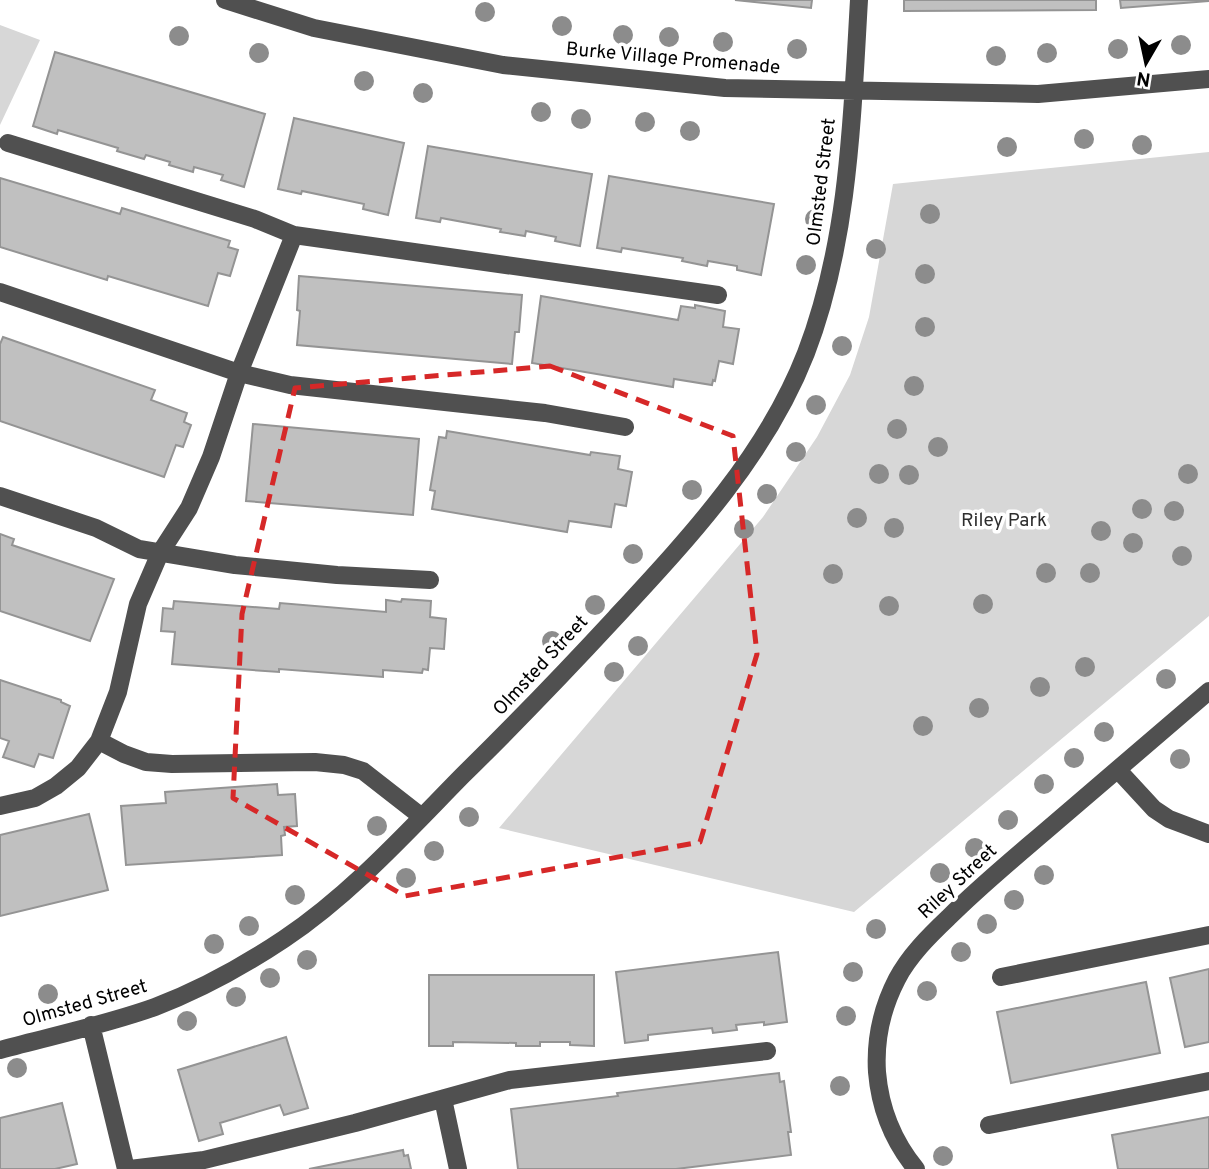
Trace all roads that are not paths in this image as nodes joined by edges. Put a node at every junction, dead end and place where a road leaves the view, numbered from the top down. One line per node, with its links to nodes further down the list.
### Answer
1 (225, 0): 4 (street, Burke Village Promenade)
2 (859, 0): 4 (street, Olmsted Street)
3 (1209, 79): 4 (street, Burke Village Promenade)
4 (854, 90): 18 (street, Olmsted Street)
5 (8, 143): 6 (street)
6 (294, 235): 8 (street); 9 (street)
7 (0, 292): 9 (street)
8 (718, 295)
9 (239, 373): 10 (street); 12 (street)
10 (625, 427)
11 (0, 496): 12 (street)
12 (160, 553): 13 (street); 15 (street)
13 (430, 580)
14 (1209, 691): 16 (street, Riley Street)
15 (99, 741): 17 (street); 18 (street)
16 (1118, 770): 19 (street); 30 (street, Riley Street)
17 (0, 806)
18 (422, 817): 22 (street, Olmsted Street)
19 (1209, 834)
20 (1209, 935): 21 (street)
21 (1001, 977)
22 (91, 1025): 23 (street, Olmsted Street); 28 (street)
23 (0, 1050)
24 (766, 1051): 26 (street)
25 (1209, 1081): 27 (street)
26 (443, 1099): 28 (street); 29 (street)
27 (989, 1125)
28 (128, 1169)
29 (458, 1169)
30 (916, 1169)

